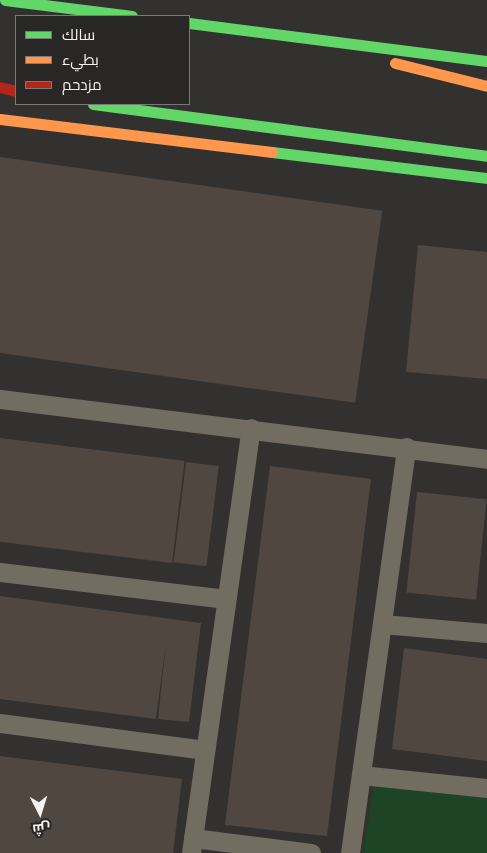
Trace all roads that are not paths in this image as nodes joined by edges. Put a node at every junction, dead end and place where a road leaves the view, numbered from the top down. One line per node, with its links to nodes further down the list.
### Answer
1 (5, 0): 2 (main road)
2 (32, 4): 3 (main road); 4 (main road)
3 (0, 6)
4 (124, 15)
5 (190, 23): 6 (main road)
6 (299, 37): 7 (main road); 8 (main road)
7 (487, 61)
8 (487, 86)
9 (0, 88): 10 (main road)
10 (15, 91)
11 (101, 105): 13 (main road)
12 (0, 119): 14 (main road)
13 (487, 156)
14 (487, 178)
15 (0, 399): 16 (street)
16 (250, 428): 17 (street); 20 (street)
17 (406, 447): 18 (street); 21 (street)
18 (487, 459)
19 (0, 572): 20 (street)
20 (226, 600): 24 (street)
21 (382, 624): 22 (street); 25 (street)
22 (487, 633)
23 (0, 723): 24 (street)
24 (205, 750): 27 (street)
25 (361, 775): 26 (street); 29 (street)
26 (487, 788)
27 (192, 846): 28 (street)
28 (311, 853)
29 (350, 853)

